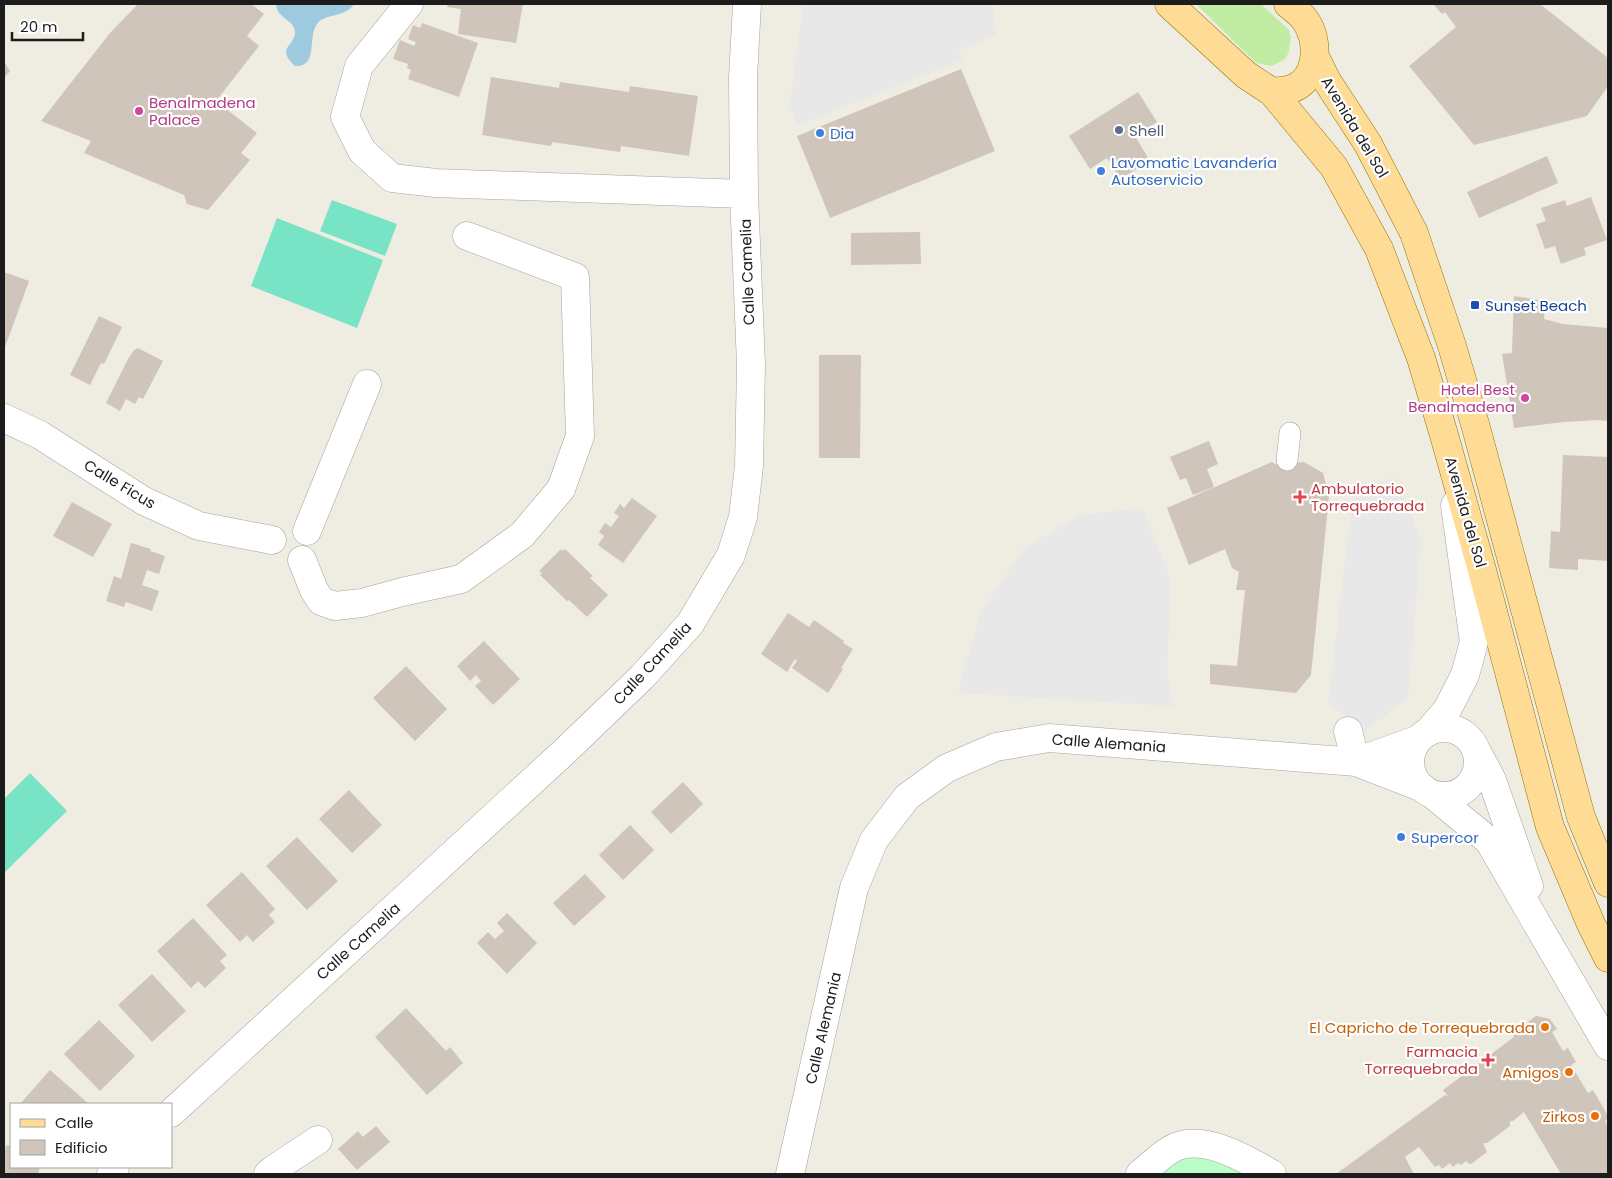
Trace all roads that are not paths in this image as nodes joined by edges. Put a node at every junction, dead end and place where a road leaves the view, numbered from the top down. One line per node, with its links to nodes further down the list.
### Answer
1 (409, 4): 7 (street)
2 (747, 4): 7 (street, Calle Camelia)
3 (1169, 4): 6 (main road, Avenida del Sol)
4 (1288, 4): 5 (main road)
5 (1315, 57): 6 (main road); 22 (main road, Avenida del Sol)
6 (1272, 92): 12 (main road, Avenida del Sol)
7 (744, 194): 26 (street, Calle Camelia)
8 (467, 236): 16 (street)
9 (367, 384): 14 (street)
10 (4, 418): 15 (street, Calle Ficus)
11 (1290, 433): 13 (street)
12 (1444, 435): 18 (street); 24 (main road, Avenida del Sol)
13 (1286, 460)
14 (307, 531): 15 (street); 16 (street)
15 (272, 540): 16 (street)
16 (302, 560)
17 (1348, 731): 20 (street)
18 (1423, 736): 19 (street); 20 (street, Calle Alemania); 21 (street)
19 (1475, 748): 21 (street); 23 (street)
20 (1356, 762): 21 (street); 29 (street, Calle Alemania)
21 (1427, 791): 23 (street)
22 (1608, 883)
23 (1552, 951): 25 (street)
24 (1608, 958)
25 (1608, 1046)
26 (172, 1112)
27 (318, 1140): 28 (street)
28 (268, 1174)
29 (790, 1174)
30 (1140, 1174): 31 (street)
31 (1272, 1174)

